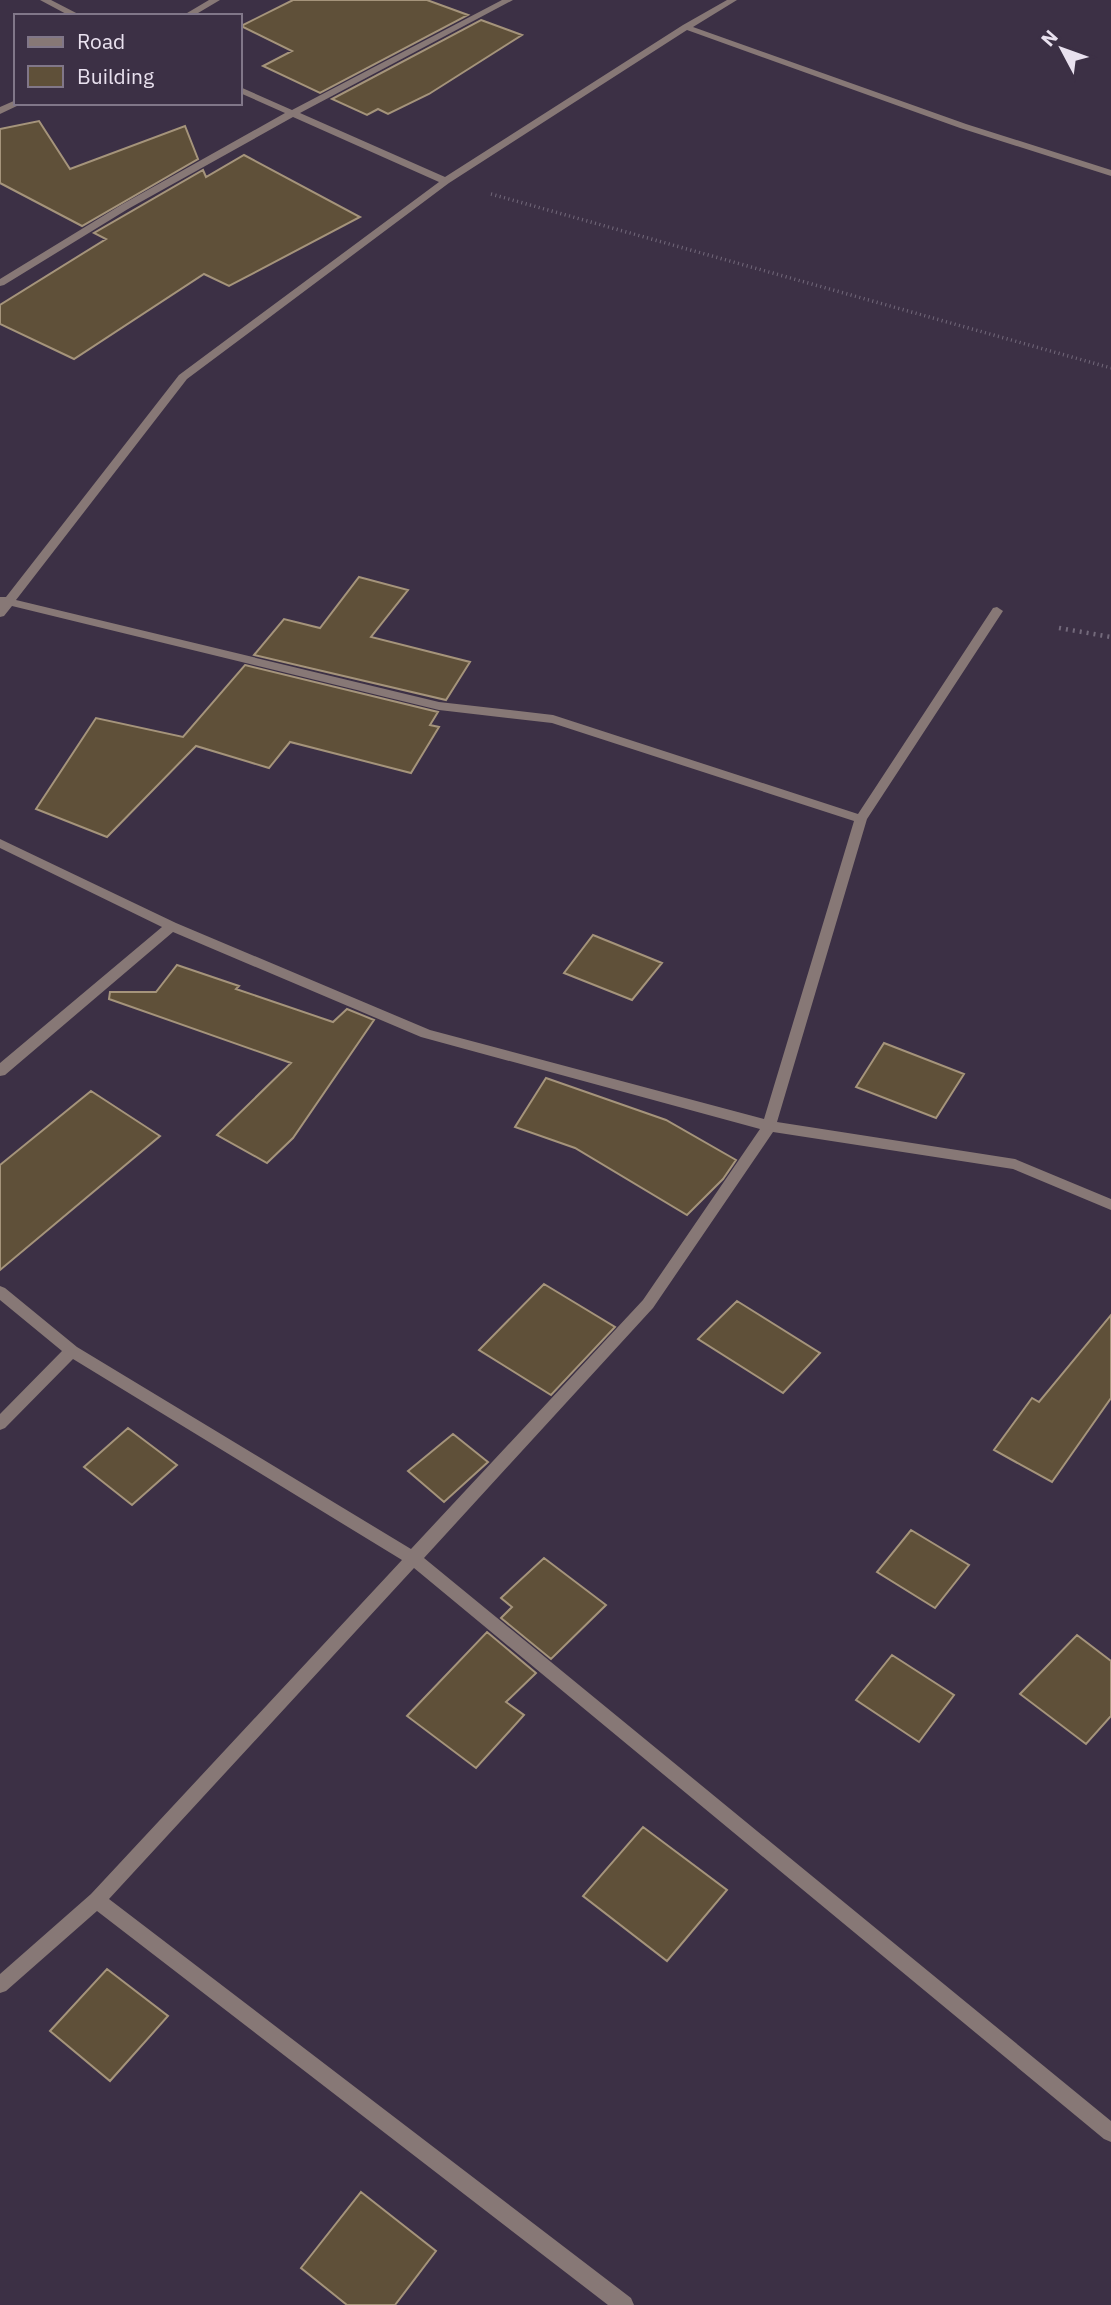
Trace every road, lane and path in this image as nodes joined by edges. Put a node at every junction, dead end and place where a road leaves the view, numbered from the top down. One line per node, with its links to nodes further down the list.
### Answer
1 (44, 0): 5 (street)
2 (216, 0): 6 (street)
3 (509, 0): 9 (street)
4 (733, 0): 7 (street)
5 (74, 14)
6 (190, 14)
7 (686, 27): 10 (street); 11 (street)
8 (242, 91): 9 (street)
9 (289, 113): 11 (street); 12 (street)
10 (1111, 173)
11 (446, 181): 13 (path); 14 (street)
12 (0, 283)
13 (1111, 368)
14 (3, 605): 18 (street)
15 (997, 611): 18 (street)
16 (1059, 628): 17 (path)
17 (1111, 637)
18 (861, 819): 22 (street)
19 (0, 843): 20 (street)
20 (171, 926): 21 (street); 22 (street)
21 (0, 1071)
22 (769, 1126): 23 (street); 27 (street)
23 (1111, 1205)
24 (0, 1292): 25 (street)
25 (72, 1350): 26 (street); 27 (street)
26 (0, 1424)
27 (414, 1559): 28 (street); 30 (street)
28 (97, 1900): 29 (street); 31 (street)
29 (0, 1984)
30 (1111, 2133)
31 (624, 2305)

